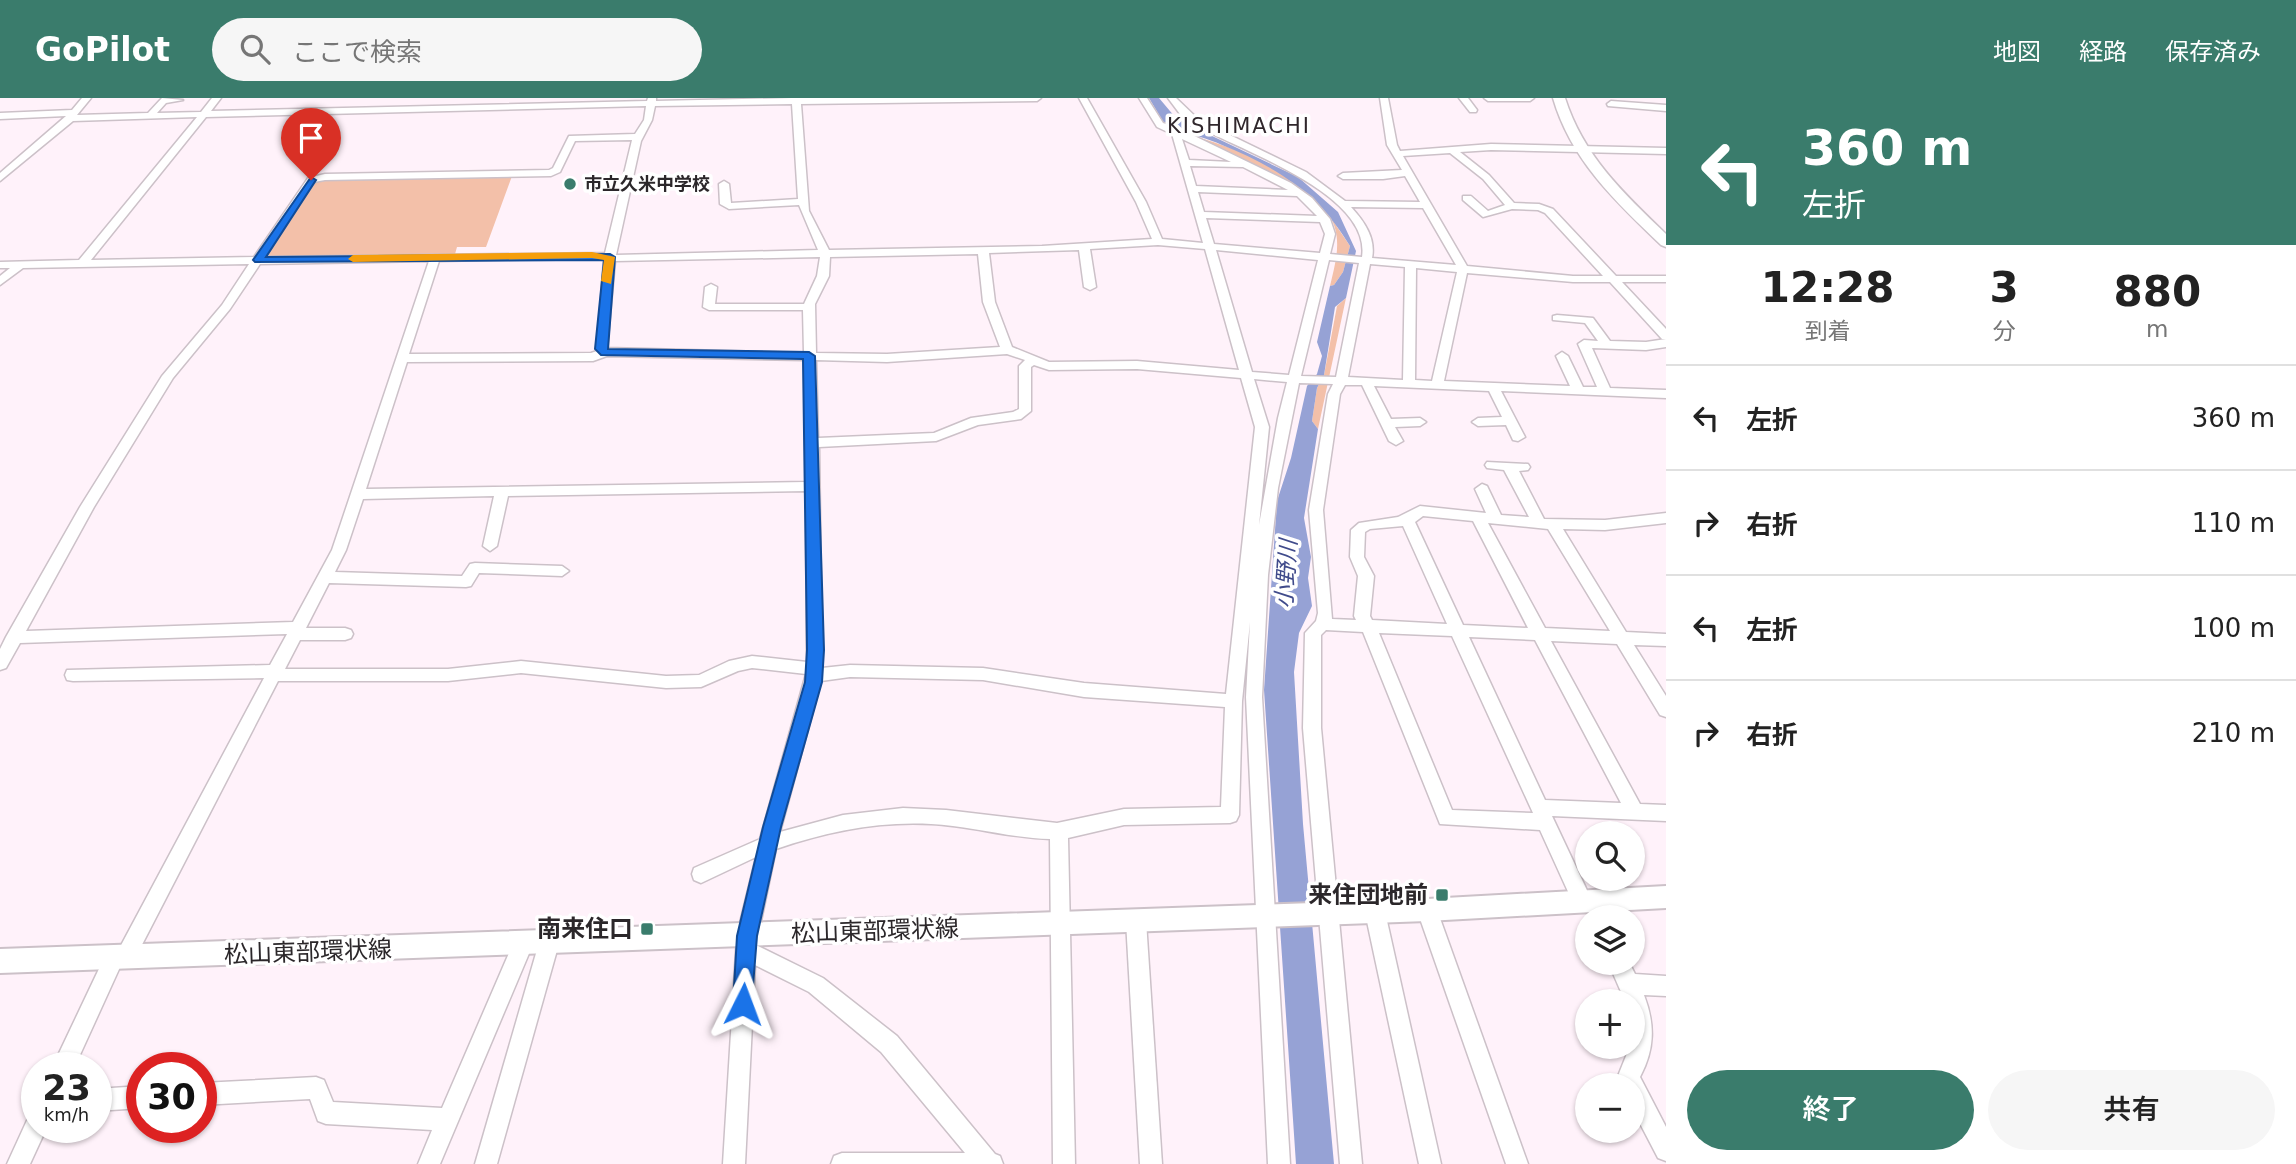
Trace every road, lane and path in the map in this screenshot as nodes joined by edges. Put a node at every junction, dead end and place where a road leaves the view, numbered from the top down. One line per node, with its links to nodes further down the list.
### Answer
1 (87, 98): 26 (street)
2 (218, 98): 24 (street)
3 (987, 98): 4 (street); 16 (street)
4 (1037, 98)
5 (1083, 98): 51 (street)
6 (1143, 98): 29 (street)
7 (1172, 98): 45 (street)
8 (1384, 98): 34 (street)
9 (1463, 98): 23 (street)
10 (1488, 98): 11 (street)
11 (1530, 98)
12 (1536, 98): 17 (street)
13 (1559, 98): 32 (highway)
14 (1573, 98): 32 (highway)
15 (1660, 98): 22 (street)
16 (948, 99): 19 (street)
17 (1546, 99)
18 (179, 100): 27 (street)
19 (797, 100): 20 (street); 44 (street)
20 (651, 101): 24 (street); 30 (street)
21 (1611, 104): 22 (street)
22 (1666, 107)
23 (1473, 110)
24 (204, 115): 27 (street); 62 (street)
25 (0, 116): 26 (street)
26 (72, 116): 27 (street); 39 (street)
27 (147, 116): 28 (street)
28 (135, 125)
29 (1175, 130): 35 (street); 36 (street)
30 (639, 137): 58 (street); 61 (street)
31 (1452, 151): 32 (street); 34 (street); 47 (street)
32 (1590, 151): 33 (street); 50 (highway); 52 (highway)
33 (1666, 151)
34 (1398, 154): 37 (street)
35 (1183, 163): 36 (street); 41 (street)
36 (1247, 165): 42 (street)
37 (1409, 172): 38 (street); 46 (street)
38 (1343, 176)
39 (0, 178)
40 (723, 184): 44 (street)
41 (1191, 189): 42 (street); 48 (street)
42 (1299, 193): 49 (street)
43 (1467, 198): 47 (street)
44 (803, 202): 56 (street)
45 (1344, 204): 46 (street); 60 (street)
46 (1427, 205): 66 (street)
47 (1511, 206): 68 (street)
48 (1199, 215): 49 (street); 53 (street)
49 (1325, 219): 57 (street)
50 (1666, 228)
51 (1158, 242): 53 (street); 54 (street)
52 (1666, 242)
53 (1208, 245): 57 (street); 83 (street)
54 (1084, 246): 55 (street); 71 (street)
55 (983, 250): 56 (street); 77 (street)
56 (825, 253): 58 (street); 72 (street)
57 (1329, 256): 60 (street); 84 (street)
58 (610, 257): 59 (street); 78 (street)
59 (435, 258): 61 (street); 81 (street)
60 (1366, 259): 63 (street); 85 (street)
61 (258, 260): 62 (street); 121 (street)
62 (83, 263): 64 (street)
63 (1410, 263): 66 (street); 87 (street)
64 (21, 264): 65 (street); 69 (street)
65 (0, 265)
66 (1463, 268): 68 (street); 88 (street)
67 (1666, 279): 68 (street)
68 (1613, 280): 74 (street)
69 (0, 282)
70 (710, 287): 72 (street)
71 (1090, 287)
72 (809, 307): 79 (street)
73 (1563, 317): 76 (street)
74 (1666, 336)
75 (1666, 343): 76 (street)
76 (1606, 344): 91 (street)
77 (1007, 350): 79 (street); 82 (street)
78 (605, 352): 79 (street); 81 (street)
79 (809, 356): 99 (street)
80 (1562, 356): 90 (street)
81 (402, 358): 104 (street)
82 (1032, 360): 83 (street); 99 (street)
83 (1248, 376): 84 (street); 126 (street)
84 (1298, 379): 85 (street); 141 (street)
85 (1338, 381): 86 (street); 113 (street)
86 (1366, 382): 87 (street); 96 (street)
87 (1409, 384): 88 (street)
88 (1437, 385): 89 (street)
89 (1493, 387): 90 (street); 93 (street)
90 (1578, 389): 91 (street)
91 (1605, 390): 92 (street)
92 (1666, 394)
93 (1510, 421): 95 (street); 97 (street)
94 (1420, 422): 96 (street)
95 (1478, 422)
96 (1386, 423): 98 (street)
97 (1518, 437)
98 (1396, 442)
99 (810, 443): 101 (street)
100 (1492, 465): 109 (street)
101 (810, 486): 103 (street); 124 (street)
102 (1482, 489): 106 (street)
103 (502, 492): 104 (street); 110 (street)
104 (357, 494): 112 (street)
105 (1477, 516): 106 (street); 108 (street); 118 (street)
106 (1495, 517): 109 (street)
107 (1666, 518): 109 (street)
108 (1408, 522): 114 (street); 115 (street)
109 (1546, 523): 119 (street)
110 (490, 547)
111 (562, 571): 112 (street)
112 (324, 577): 116 (street)
113 (1323, 624): 114 (street); 140 (street)
114 (1365, 626): 115 (street); 130 (street)
115 (1458, 630): 118 (street); 130 (street)
116 (296, 631): 117 (street); 121 (street); 123 (street)
117 (345, 634)
118 (1540, 634): 119 (street); 128 (street)
119 (1623, 638): 120 (street); 127 (street)
120 (1666, 639)
121 (9, 640): 122 (street)
122 (0, 664)
123 (274, 673): 124 (street); 125 (street); 147 (street)
124 (814, 673): 126 (street); 132 (street)
125 (74, 675)
126 (1234, 701): 131 (street)
127 (1666, 709)
128 (1634, 811): 129 (street); 130 (street)
129 (1666, 813)
130 (1543, 815): 135 (street)
131 (1059, 831): 132 (street); 143 (street)
132 (768, 842): 133 (street); 145 (street)
133 (701, 874)
134 (1666, 897): 136 (main road, 松山東部環状線)
135 (1588, 905)
136 (1597, 905)
137 (1575, 906): 138 (main road, 松山東部環状線)
138 (1427, 910): 139 (main road, 松山東部環状線); 170 (street)
139 (1375, 912): 140 (main road, 松山東部環状線); 169 (street)
140 (1324, 913): 141 (main road, 松山東部環状線); 168 (street)
141 (1267, 916): 142 (main road, 松山東部環状線); 167 (street)
142 (1136, 921): 143 (main road, 松山東部環状線); 166 (street)
143 (1061, 924): 145 (main road, 松山東部環状線); 165 (street)
144 (549, 943): 145 (main road, 松山東部環状線); 146 (main road, 松山東部環状線); 162 (street)
145 (747, 943): 159 (street); 163 (street)
146 (523, 944): 147 (main road, 松山東部環状線); 156 (street)
147 (119, 959): 148 (main road, 松山東部環状線); 152 (street)
148 (0, 961)
149 (1624, 975): 150 (street)
150 (1629, 984): 151 (street); 153 (street)
151 (1666, 986)
152 (71, 1052)
153 (1631, 1073)
154 (217, 1093): 156 (street)
155 (1645, 1110): 158 (street)
156 (448, 1120): 161 (street)
157 (28, 1143): 160 (street)
158 (1666, 1150)
159 (989, 1163): 164 (street)
160 (18, 1164)
161 (429, 1164)
162 (486, 1164)
163 (734, 1164)
164 (842, 1164)
165 (1064, 1164)
166 (1151, 1164)
167 (1279, 1164)
168 (1352, 1164)
169 (1430, 1164)
170 (1517, 1164)

